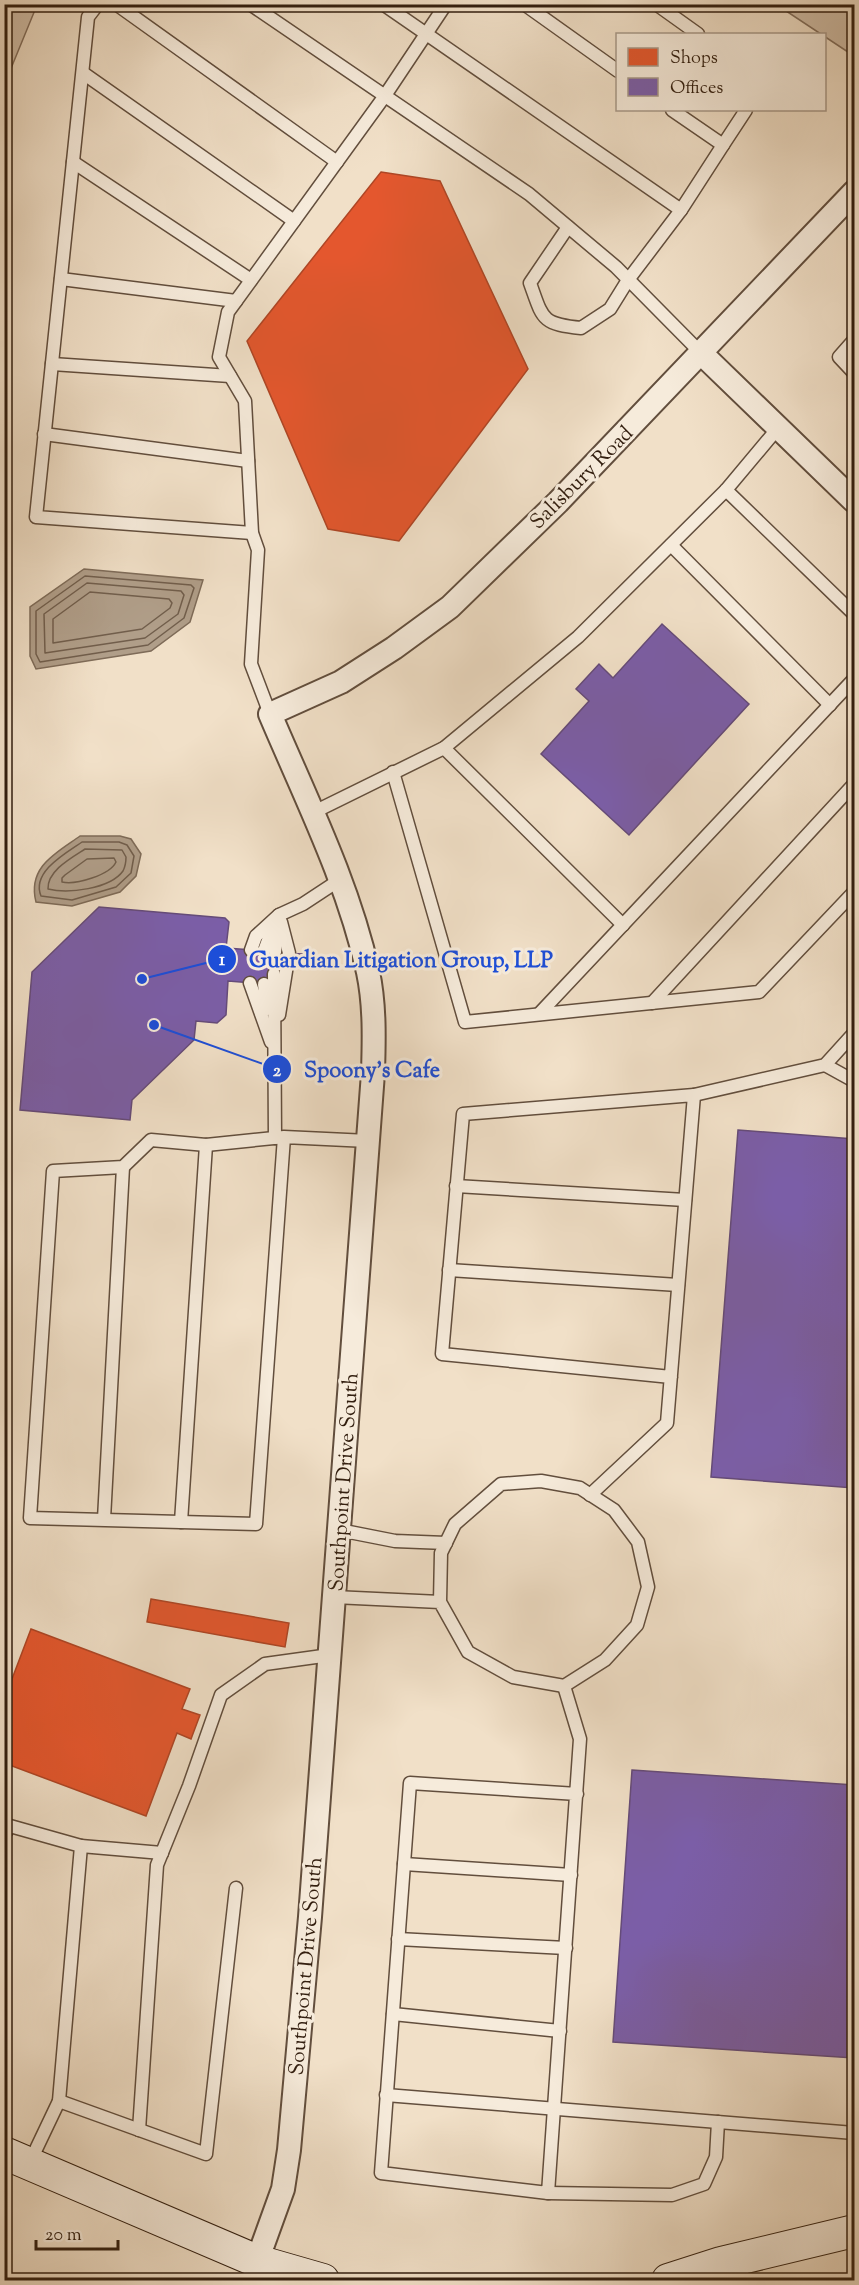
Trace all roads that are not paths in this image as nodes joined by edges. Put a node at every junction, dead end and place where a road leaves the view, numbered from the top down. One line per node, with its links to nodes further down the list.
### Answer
1 (98, 4): 11 (lane)
2 (116, 4): 17 (lane)
3 (250, 4): 12 (lane)
4 (383, 4): 9 (lane)
5 (446, 4): 9 (lane)
6 (524, 4): 10 (lane)
7 (656, 4): 8 (lane)
8 (697, 33)
9 (426, 34): 12 (lane); 19 (lane)
10 (616, 70)
11 (83, 73): 16 (lane); 20 (lane)
12 (384, 97): 17 (lane); 21 (lane)
13 (673, 111): 15 (lane)
14 (745, 111): 15 (lane)
15 (723, 145): 19 (lane)
16 (73, 162): 22 (lane); 23 (lane)
17 (337, 162): 20 (lane)
18 (855, 192): 27 (street, Salisbury Road)
19 (681, 210): 24 (lane)
20 (294, 221): 23 (lane)
21 (568, 227): 24 (lane); 24 (lane)
22 (61, 279): 25 (lane); 28 (lane)
23 (251, 280): 25 (lane)
24 (628, 280): 27 (lane)
25 (236, 301): 30 (lane)
26 (855, 340): 29 (lane)
27 (702, 354): 31 (street); 41 (street, Salisbury Road)
28 (51, 364): 30 (lane); 32 (lane)
29 (855, 372)
30 (230, 376): 33 (lane)
31 (778, 428): 34 (lane); 35 (street)
32 (44, 434): 33 (lane); 36 (lane)
33 (248, 461): 36 (lane)
34 (726, 490): 37 (lane); 38 (lane)
35 (855, 501)
36 (252, 533): 41 (lane)
37 (671, 545): 40 (lane); 42 (lane)
38 (855, 614)
39 (855, 679): 40 (lane)
40 (830, 705): 49 (lane)
41 (270, 714): 45 (street, Southpoint Drive South)
42 (444, 748): 43 (lane); 49 (lane)
43 (393, 772): 45 (lane); 56 (lane)
44 (855, 784): 55 (lane)
45 (312, 813): 46 (street, Southpoint Drive South)
46 (341, 879): 48 (lane); 63 (street, Southpoint Drive South)
47 (855, 892): 55 (lane)
48 (279, 915): 50 (lane); 51 (lane); 58 (lane)
49 (623, 925): 56 (lane)
50 (251, 950)
51 (269, 951)
52 (274, 974): 58 (lane)
53 (250, 983): 58 (lane)
54 (264, 984): 58 (lane)
55 (652, 1003): 56 (lane)
56 (539, 1014)
57 (855, 1033): 59 (lane)
58 (274, 1052): 62 (lane)
59 (825, 1065): 60 (lane); 61 (lane)
60 (855, 1082)
61 (694, 1095): 66 (lane); 67 (lane)
62 (279, 1138): 63 (lane); 64 (lane); 73 (lane)
63 (368, 1141): 74 (street, Southpoint Drive South)
64 (206, 1145): 65 (lane); 73 (lane)
65 (123, 1167): 72 (lane); 72 (lane)
66 (456, 1186): 67 (lane); 68 (lane)
67 (685, 1200): 69 (lane)
68 (449, 1270): 69 (lane); 70 (lane)
69 (678, 1285): 70 (lane)
70 (670, 1377): 71 (lane)
71 (590, 1495): 75 (lane); 79 (lane)
72 (104, 1520): 73 (lane)
73 (181, 1522)
74 (339, 1530): 75 (lane); 76 (street, Southpoint Drive South)
75 (446, 1543): 77 (lane)
76 (334, 1597): 77 (lane); 78 (street, Southpoint Drive South)
77 (440, 1602): 79 (lane)
78 (330, 1655): 83 (lane); 100 (street, Southpoint Drive South)
79 (564, 1686): 80 (lane)
80 (577, 1794): 84 (lane); 85 (lane)
81 (4, 1835): 82 (lane)
82 (81, 1846): 83 (lane); 92 (lane)
83 (162, 1853): 95 (lane)
84 (404, 1864): 85 (lane); 87 (lane)
85 (571, 1875): 88 (lane)
86 (236, 1888): 95 (lane)
87 (398, 1939): 88 (lane); 89 (lane)
88 (566, 1948): 90 (lane)
89 (393, 2014): 90 (lane); 91 (lane)
90 (560, 2031): 93 (lane)
91 (387, 2095): 93 (lane); 98 (lane)
92 (59, 2102): 95 (lane); 97 (lane)
93 (555, 2108): 94 (lane); 98 (lane)
94 (718, 2122): 96 (lane); 98 (lane)
95 (139, 2130)
96 (855, 2133)
97 (17, 2158): 100 (street)
98 (548, 2193)
99 (855, 2231): 103 (street)
100 (257, 2261): 101 (street)
101 (285, 2275): 102 (street)
102 (323, 2280)
103 (668, 2280)

